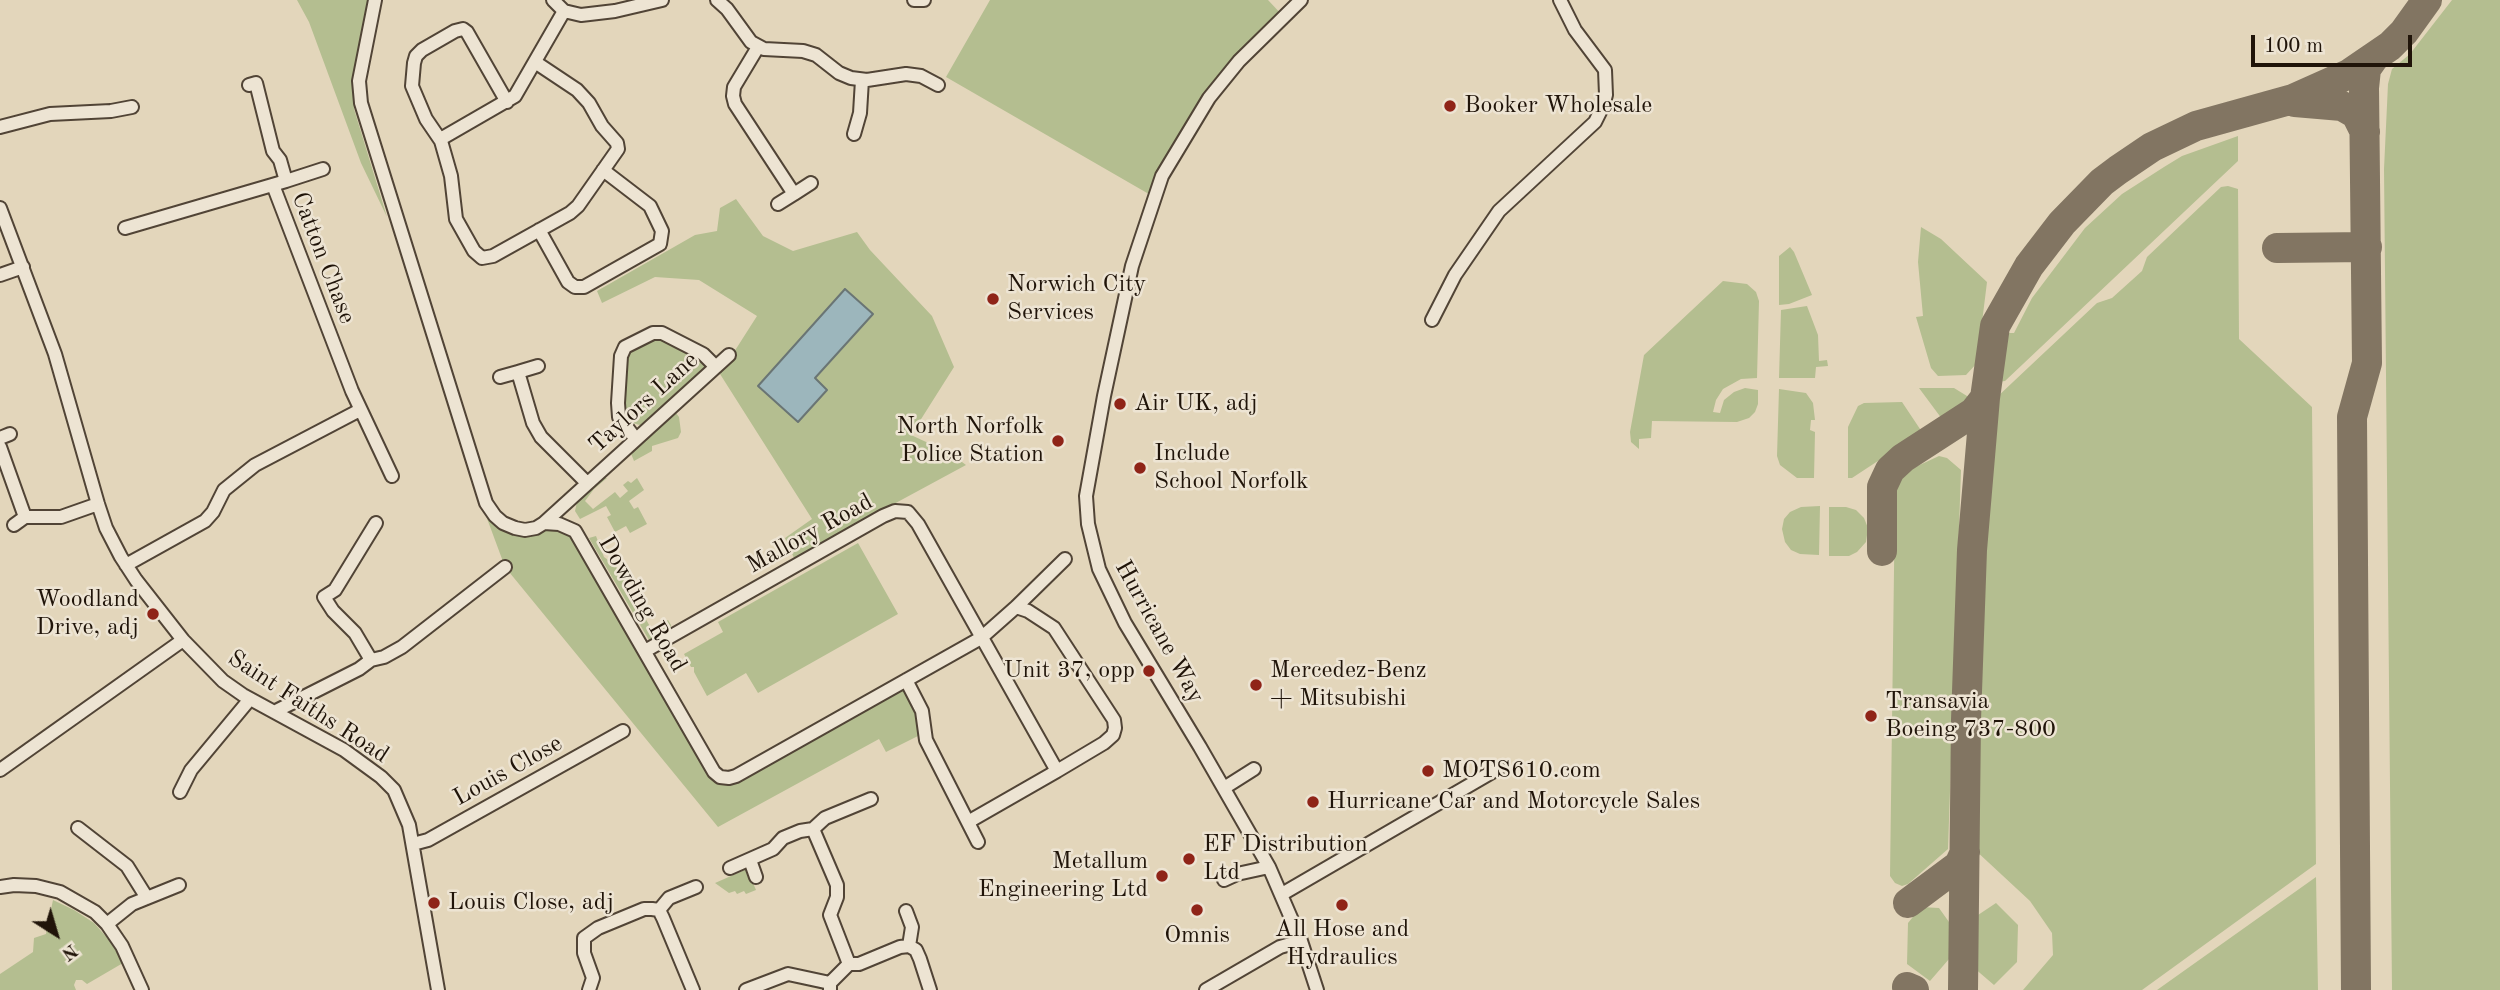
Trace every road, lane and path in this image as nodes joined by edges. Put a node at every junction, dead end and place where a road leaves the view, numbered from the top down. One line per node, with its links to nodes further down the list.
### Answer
1 (375, 0): 44 (street, Dowding Road)
2 (553, 0): 9 (street)
3 (662, 0): 9 (street)
4 (718, 0): 10 (street)
5 (914, 0): 6 (street)
6 (924, 0)
7 (1301, 0): 63 (street, Hurricane Way)
8 (1560, 0): 31 (street)
9 (564, 11): 11 (street)
10 (758, 47): 12 (street); 24 (street)
11 (536, 62): 15 (street); 21 (street)
12 (862, 80): 14 (street); 18 (street)
13 (257, 83): 22 (street)
14 (938, 85)
15 (507, 102): 19 (street); 19 (street)
16 (132, 107): 17 (street)
17 (0, 127)
18 (854, 134)
19 (441, 141): 28 (street)
20 (323, 169): 22 (street, Catton Chase)
21 (603, 170): 28 (street); 28 (street)
22 (280, 183): 27 (street, Catton Chase); 37 (street, Catton Chase)
23 (811, 183): 24 (street)
24 (794, 194): 25 (street)
25 (778, 204)
26 (0, 208): 29 (street, Saint Faiths Road)
27 (125, 228)
28 (538, 230)
29 (23, 267): 30 (street); 42 (street, Saint Faiths Road)
30 (0, 275)
31 (1432, 320)
32 (729, 355): 34 (street, Taylors Lane)
33 (538, 366): 35 (street)
34 (716, 367): 38 (street, Taylors Lane); 38 (street)
35 (518, 372): 36 (street); 41 (street, Taylors Lane)
36 (500, 377)
37 (360, 410): 40 (street, Catton Chase); 48 (street)
38 (635, 438): 41 (street, Taylors Lane)
39 (0, 447): 42 (street)
40 (392, 476)
41 (587, 482): 43 (street, Taylors Lane)
42 (98, 504): 48 (street, Saint Faiths Road)
43 (562, 506): 44 (street, Taylors Lane); 46 (street)
44 (544, 523): 46 (street, Dowding Road)
45 (369, 527): 54 (street)
46 (575, 531): 53 (street, Dowding Road)
47 (1065, 559): 50 (street, Dowding Road)
48 (126, 565): 52 (street, Saint Faiths Road)
49 (505, 567): 54 (street)
50 (1016, 607): 51 (street, Dowding Road); 62 (street)
51 (981, 638): 53 (street, Mallory Road); 55 (street, Dowding Road); 62 (street, Mallory Road)
52 (183, 640): 56 (street, Saint Faiths Road); 60 (street)
53 (645, 651): 55 (street, Dowding Road)
54 (371, 660): 57 (street)
55 (906, 680): 66 (street)
56 (250, 699): 57 (street, Saint Faiths Road); 64 (street)
57 (274, 712): 70 (street, Saint Faiths Road)
58 (623, 731): 70 (street, Louis Close)
59 (1499, 768): 79 (street)
60 (0, 769)
61 (1254, 769): 63 (street)
62 (1057, 771): 66 (street)
63 (1224, 788): 72 (street, Hurricane Way)
64 (180, 792)
65 (862, 799): 68 (street)
66 (968, 822): 69 (street)
67 (78, 828): 80 (street)
68 (813, 830): 71 (street); 86 (street)
69 (978, 842)
70 (413, 844): 89 (street, Saint Faiths Road)
71 (750, 860): 73 (street); 74 (street)
72 (1269, 867): 75 (street); 79 (street, Hurricane Way)
73 (730, 868)
74 (756, 877)
75 (1224, 880)
76 (179, 885): 80 (street)
77 (0, 887): 83 (street)
78 (696, 887): 81 (street)
79 (1282, 894): 84 (street, Hurricane Way)
80 (147, 898): 83 (street)
81 (659, 910): 90 (street); 91 (street)
82 (906, 911): 85 (street)
83 (107, 924): 88 (street)
84 (1301, 941): 94 (street); 95 (street, Hurricane Way)
85 (909, 946): 86 (street); 93 (street)
86 (849, 964): 87 (street)
87 (830, 986): 92 (street)
88 (142, 990)
89 (438, 990)
90 (589, 990)
91 (693, 990)
92 (746, 990)
93 (930, 990)
94 (1206, 990)
95 (1317, 990)

